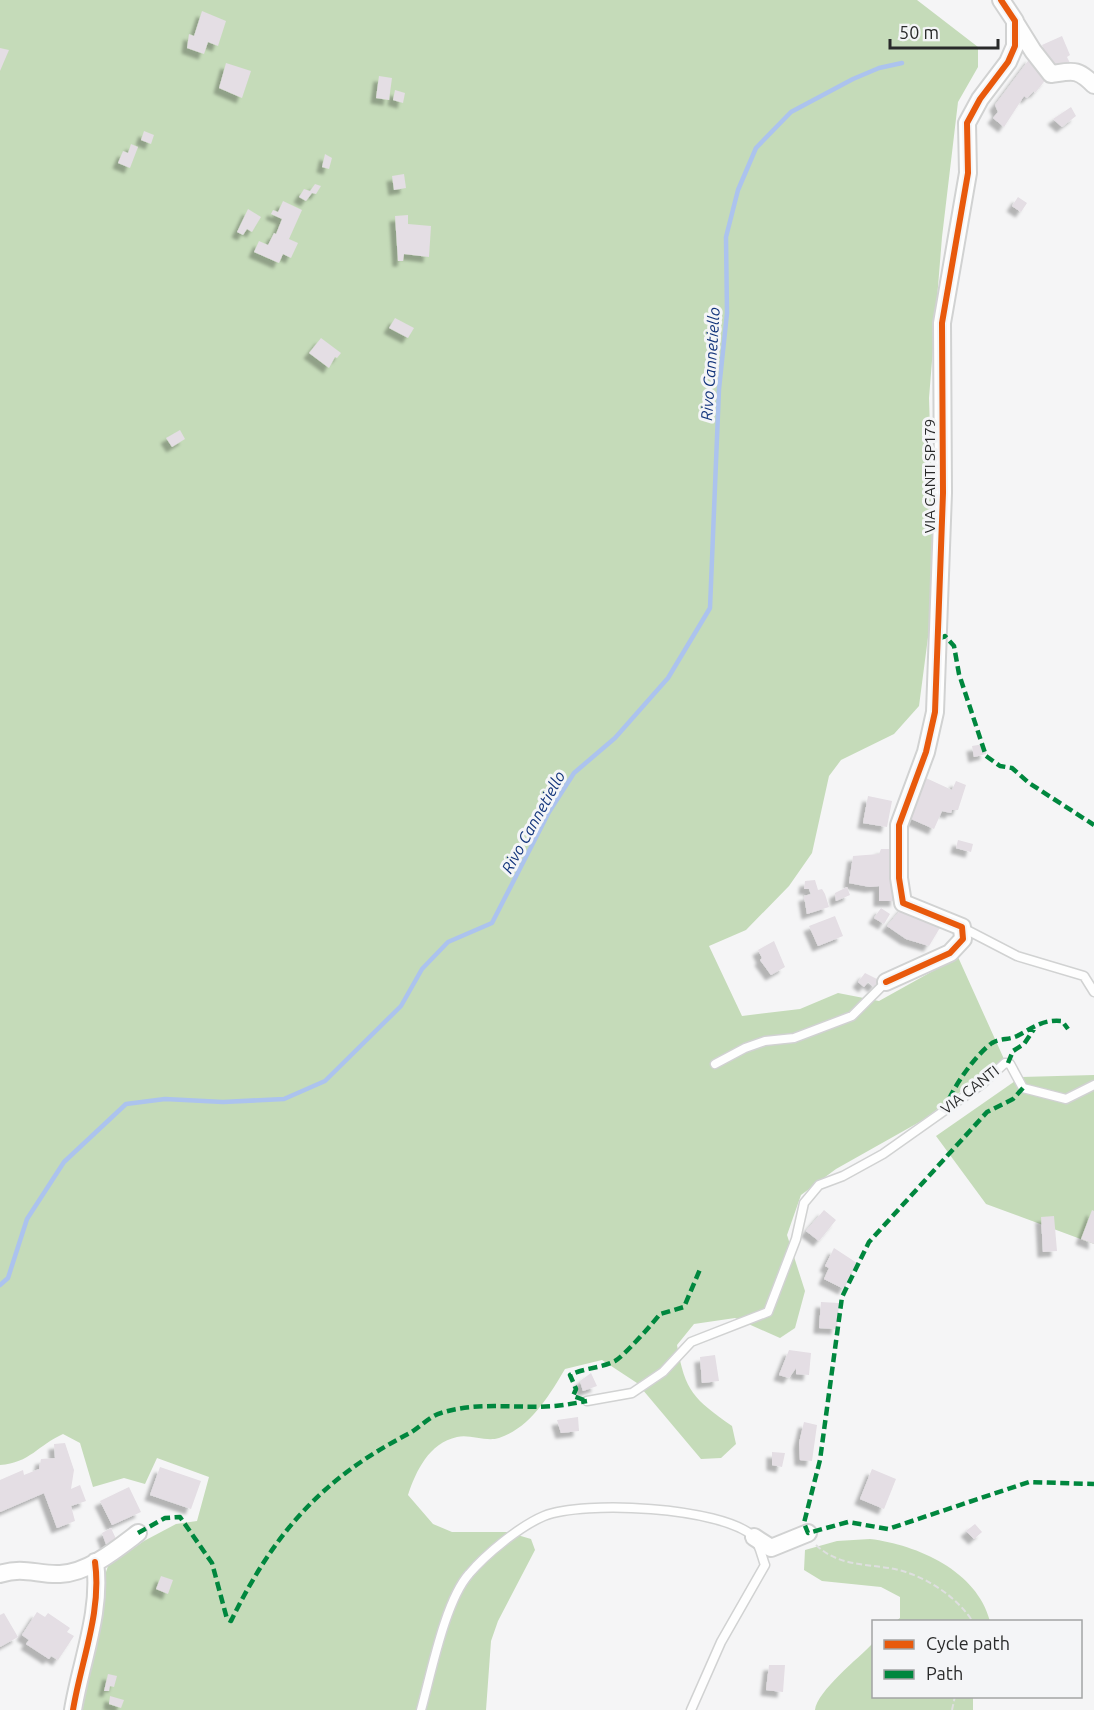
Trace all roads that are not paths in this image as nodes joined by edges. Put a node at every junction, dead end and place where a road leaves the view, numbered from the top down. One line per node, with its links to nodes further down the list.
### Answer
1 (1001, 0): 2 (street)
2 (1014, 21): 3 (street); 4 (street, VIA CANTI SP179)
3 (1094, 85)
4 (962, 927): 5 (street); 6 (lane)
5 (886, 982): 7 (lane)
6 (1094, 992)
7 (715, 1064)
8 (1094, 1085): 9 (lane, VIA CANTI)
9 (587, 1401)
10 (138, 1533): 13 (street)
11 (808, 1533): 12 (street)
12 (754, 1537): 16 (lane); 17 (lane)
13 (95, 1562): 14 (street); 15 (street)
14 (0, 1574)
15 (73, 1710)
16 (421, 1710)
17 (691, 1710)

